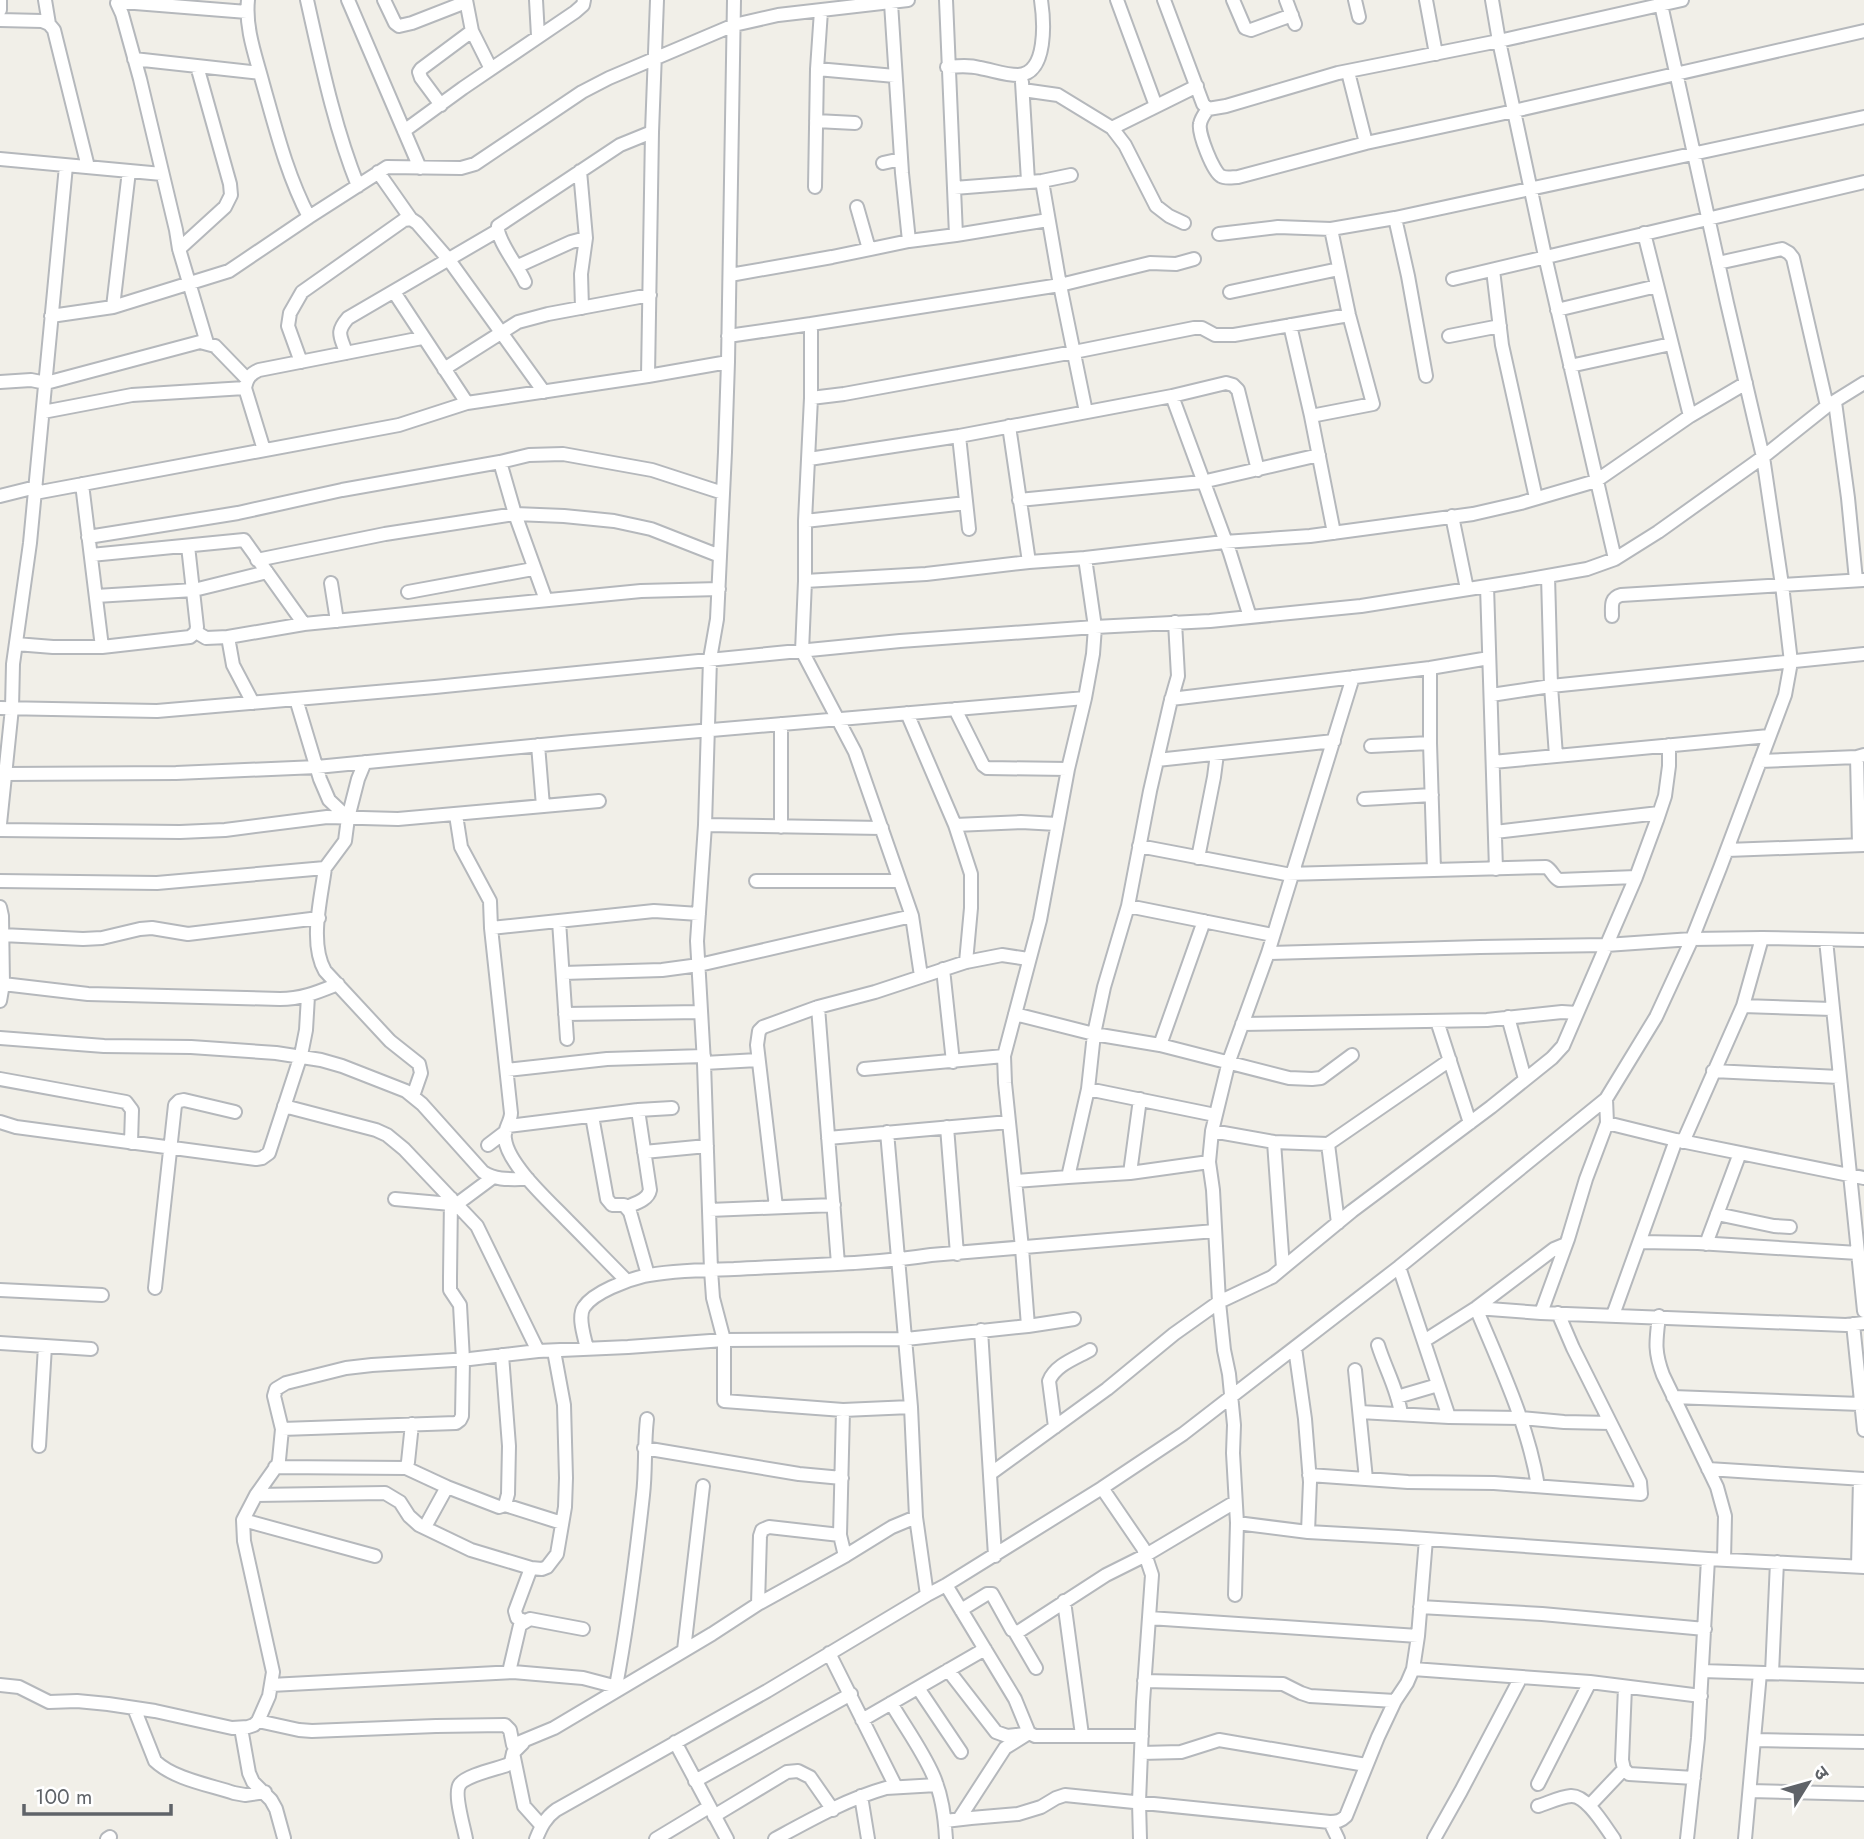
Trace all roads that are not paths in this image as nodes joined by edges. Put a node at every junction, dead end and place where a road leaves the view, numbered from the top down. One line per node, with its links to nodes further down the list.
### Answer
1 (0, 0): 26 (street)
2 (45, 0): 29 (street)
3 (307, 0): 75 (street)
4 (348, 0): 57 (street)
5 (384, 0): 20 (street)
6 (536, 0): 33 (street)
7 (584, 0): 33 (street)
8 (657, 0): 36 (street)
9 (734, 0): 30 (street)
10 (908, 0): 22 (street)
11 (946, 0): 39 (street)
12 (1117, 0): 50 (street)
13 (1164, 0): 47 (street)
14 (1233, 0): 15 (street)
15 (1286, 0)
16 (1355, 0): 27 (street)
17 (1426, 0): 35 (street)
18 (1492, 0): 34 (street)
19 (1682, 0): 23 (street)
20 (466, 1): 31 (street)
21 (1043, 1): 45 (street)
22 (891, 3): 25 (street); 46 (street)
23 (1661, 3): 34 (street); 44 (street)
24 (248, 6): 37 (street); 43 (street)
25 (815, 7): 30 (street); 41 (street)
26 (0, 10)
27 (1359, 17)
28 (0, 20): 29 (street)
29 (48, 23): 65 (street)
30 (734, 25): 36 (street); 102 (street)
31 (472, 31): 40 (street); 49 (street)
32 (1864, 31): 44 (street)
33 (538, 36): 40 (street)
34 (1499, 41): 35 (street); 52 (street)
35 (1436, 54): 42 (street)
36 (655, 58): 58 (street); 66 (street)
37 (134, 59): 38 (street); 70 (street)
38 (197, 66): 43 (street); 93 (street)
39 (947, 67): 45 (street); 77 (street)
40 (491, 69): 49 (street)
41 (817, 69): 46 (street); 54 (street)
42 (1348, 72): 51 (street); 59 (street)
43 (260, 73): 80 (street)
44 (1676, 74): 52 (street); 60 (street)
45 (1021, 75): 48 (street)
46 (895, 76): 62 (street)
47 (1197, 86): 50 (street); 51 (street)
48 (1023, 90): 56 (street); 72 (street)
49 (441, 104): 57 (street)
50 (1156, 106): 56 (street)
51 (1208, 108): 59 (street)
52 (1514, 111): 59 (street); 78 (street)
53 (1864, 117): 60 (street)
54 (816, 121): 55 (street); 76 (street)
55 (855, 123)
56 (1112, 128): 85 (street)
57 (404, 131): 66 (street)
58 (652, 132): 69 (street); 110 (street)
59 (1366, 143)
60 (1694, 152): 78 (street); 82 (street)
61 (0, 159): 64 (street)
62 (901, 159): 63 (street); 92 (street)
63 (883, 163)
64 (66, 166): 65 (street); 115 (street)
65 (88, 167): 67 (street)
66 (420, 168): 68 (street)
67 (129, 171): 70 (street); 111 (street)
68 (378, 172): 75 (street); 83 (street)
69 (580, 172): 87 (street); 91 (street)
70 (162, 174): 93 (street)
71 (1071, 175): 73 (street)
72 (1028, 181): 73 (street); 77 (street)
73 (1042, 181): 84 (street)
74 (1864, 182): 82 (street)
75 (358, 186): 80 (street)
76 (815, 187)
77 (954, 188): 90 (street)
78 (1532, 188): 81 (street); 95 (street)
79 (857, 207): 94 (street)
80 (309, 217): 105 (street)
81 (1395, 218): 86 (street); 132 (street)
82 (1708, 218): 88 (street); 98 (street)
83 (411, 219): 97 (street); 127 (street)
84 (1048, 220): 90 (street); 106 (street)
85 (1184, 223)
86 (1331, 229): 89 (street); 100 (street)
87 (497, 231): 97 (street); 99 (street)
88 (1644, 233): 95 (street); 107 (street)
89 (1219, 234)
90 (956, 235): 92 (street)
91 (586, 238): 99 (street); 112 (street)
92 (909, 241): 94 (street)
93 (179, 249): 105 (street)
94 (869, 249): 102 (street)
95 (1545, 256): 101 (street); 113 (street)
96 (1195, 259): 106 (street)
97 (449, 260): 108 (street); 119 (street)
98 (1718, 263): 136 (street); 142 (street)
99 (518, 266): 104 (street)
100 (1339, 270): 109 (street); 114 (street)
101 (1493, 270): 103 (street); 118 (street)
102 (730, 275): 120 (street)
103 (1453, 279)
104 (525, 282)
105 (189, 284): 111 (street); 123 (street)
106 (1060, 285): 116 (street); 125 (street)
107 (1657, 286): 113 (street); 124 (street)
108 (394, 292): 122 (street); 126 (street)
109 (1230, 292)
110 (650, 295): 112 (street); 131 (street)
111 (113, 307): 115 (street)
112 (582, 308): 119 (street)
113 (1558, 310): 129 (street)
114 (1349, 315): 117 (street); 145 (street)
115 (51, 316): 134 (street)
116 (811, 324): 120 (street); 140 (street)
117 (1290, 325): 125 (street); 145 (street)
118 (1500, 326): 121 (street); 161 (street)
119 (501, 333): 130 (street); 138 (street)
120 (728, 336): 128 (street)
121 (1449, 336)
122 (422, 338): 126 (street); 130 (street)
123 (207, 343): 134 (street); 135 (street)
124 (1671, 344): 129 (street); 146 (street)
125 (1074, 352): 140 (street); 144 (street)
126 (345, 353): 127 (street)
127 (301, 362): 135 (street)
128 (728, 362): 131 (street); 159 (street)
129 (1570, 366): 155 (street)
130 (444, 369): 141 (street)
131 (648, 376): 138 (street)
132 (1426, 376)
133 (0, 382): 134 (street)
134 (46, 383): 143 (street)
135 (246, 383): 143 (street); 149 (street)
136 (1745, 383): 146 (street); 151 (street)
137 (1864, 383): 142 (street)
138 (544, 392): 141 (street)
139 (1172, 396): 144 (street); 154 (street); 156 (street)
140 (811, 398): 152 (street)
141 (467, 403): 149 (street)
142 (1831, 404): 151 (street); 181 (street)
143 (43, 412): 158 (street)
144 (1086, 412): 147 (street)
145 (1311, 416): 150 (street)
146 (1690, 416): 155 (street)
147 (1009, 426): 148 (street); 162 (street)
148 (959, 436): 152 (street); 163 (street)
149 (264, 450): 157 (street)
150 (1319, 455): 154 (street); 168 (street)
151 (1763, 457): 175 (street); 184 (street)
152 (809, 458): 166 (street)
153 (500, 463): 159 (street); 164 (street); 169 (street)
154 (1258, 470): 156 (street)
155 (1596, 481): 161 (street); 175 (street)
156 (1202, 482): 162 (street); 170 (street)
157 (82, 484): 158 (street); 169 (street)
158 (35, 490): 160 (street); 200 (street)
159 (723, 493): 173 (street)
160 (0, 496)
161 (1536, 498): 165 (street)
162 (1019, 500): 177 (street)
163 (966, 503): 166 (street); 167 (street)
164 (515, 514): 173 (street); 176 (street); 178 (street)
165 (1452, 516): 168 (street); 187 (street)
166 (805, 521): 182 (street)
167 (969, 529)
168 (1334, 533): 170 (street)
169 (88, 537): 172 (street)
170 (1224, 542): 174 (street); 193 (street)
171 (188, 546): 172 (street); 176 (street); 188 (street)
172 (91, 555): 190 (street)
173 (720, 556): 186 (street)
174 (1085, 558): 177 (street); 197 (street)
175 (1615, 559): 180 (street)
176 (257, 560): 179 (street)
177 (1029, 562): 182 (street)
178 (533, 569): 189 (street); 191 (street)
179 (267, 572): 188 (street); 196 (street)
180 (1548, 576): 185 (street); 209 (street)
181 (1860, 580): 184 (street)
182 (805, 581): 202 (street)
183 (331, 583): 194 (street)
184 (1782, 585): 192 (street); 206 (street)
185 (1487, 586): 187 (street); 204 (street)
186 (719, 589): 191 (street); 205 (street)
187 (1467, 589): 193 (street)
188 (194, 590): 190 (street); 198 (street)
189 (408, 592)
190 (96, 596): 201 (street)
191 (546, 600): 194 (street)
192 (1612, 616)
193 (1250, 617): 195 (street)
194 (337, 621): 196 (street)
195 (1175, 622): 197 (street); 213 (street)
196 (304, 624): 199 (street)
197 (1094, 627): 202 (street); 211 (street)
198 (196, 632): 199 (street); 201 (street)
199 (228, 637): 214 (street)
200 (16, 644): 201 (street); 215 (street)
201 (102, 647)
202 (802, 651): 205 (street); 218 (street)
203 (1864, 656): 206 (street)
204 (1489, 658): 207 (street); 210 (street)
205 (710, 659): 212 (street); 220 (street)
206 (1791, 662): 209 (street); 221 (street)
207 (1430, 668): 208 (street); 223 (street)
208 (1353, 677): 213 (street); 222 (street)
209 (1551, 686): 210 (street); 229 (street)
210 (1491, 695): 233 (street)
211 (1085, 698): 216 (street); 235 (street)
212 (296, 699): 214 (street); 234 (street)
213 (1171, 699): 230 (street)
214 (253, 703): 215 (street)
215 (6, 708): 236 (street)
216 (955, 709): 217 (street); 235 (street)
217 (907, 713): 218 (street); 247 (street)
218 (839, 719): 219 (street); 249 (street)
219 (781, 724): 220 (street); 248 (street)
220 (708, 730): 224 (street); 246 (street)
221 (1769, 736): 226 (street); 231 (street)
222 (1334, 741): 227 (street); 259 (street)
223 (1430, 743): 225 (street); 237 (street)
224 (538, 745): 232 (street); 240 (street)
225 (1371, 746)
226 (1669, 746): 229 (street); 241 (street)
227 (1217, 754): 230 (street); 255 (street)
228 (1861, 755): 231 (street); 252 (street)
229 (1556, 756): 233 (street)
230 (1157, 760): 253 (street)
231 (1760, 761): 254 (street)
232 (365, 762): 234 (street); 243 (street)
233 (1493, 762): 251 (street)
234 (317, 767): 236 (street); 243 (street)
235 (1068, 769): 245 (street)
236 (5, 774): 244 (street)
237 (1432, 795): 238 (street); 258 (street)
238 (1364, 799)
239 (599, 801): 240 (street)
240 (543, 806): 242 (street)
241 (1659, 813): 251 (street); 260 (street)
242 (456, 815): 243 (street); 271 (street)
243 (348, 818): 250 (street); 256 (street)
244 (0, 824)
245 (1057, 824): 247 (street); 280 (street)
246 (705, 825): 248 (street); 266 (street)
247 (955, 825): 281 (street)
248 (781, 827): 249 (street)
249 (882, 828): 263 (street)
250 (0, 830)
251 (1494, 832): 257 (street)
252 (1862, 845): 254 (street)
253 (1139, 846): 255 (street); 264 (street)
254 (1727, 850): 275 (street)
255 (1198, 858): 259 (street)
256 (325, 868): 261 (street); 268 (street)
257 (1496, 869): 258 (street); 260 (street)
258 (1434, 870): 259 (street)
259 (1292, 874): 273 (street)
260 (1636, 877): 278 (street)
261 (0, 881)
262 (756, 881): 263 (street)
263 (898, 881): 267 (street)
264 (1128, 906): 270 (street); 300 (street)
265 (0, 907): 272 (street)
266 (699, 914): 269 (street); 282 (street)
267 (912, 916): 282 (street); 285 (street)
268 (319, 918): 272 (street); 287 (street)
269 (559, 921): 271 (street); 284 (street)
270 (1204, 921): 273 (street); 303 (street)
271 (491, 928): 313 (street)
272 (2, 935): 286 (street)
273 (1273, 935): 279 (street)
274 (1762, 938): 275 (street); 276 (street); 290 (street)
275 (1692, 939): 278 (street); 320 (street)
276 (1826, 940): 277 (street); 292 (street)
277 (1864, 940)
278 (1606, 945): 279 (street); 294 (street)
279 (1268, 953): 299 (street)
280 (1028, 959): 281 (street); 296 (street)
281 (966, 962): 283 (street)
282 (699, 965): 284 (street); 293 (street)
283 (943, 969): 285 (street); 311 (street)
284 (563, 973): 295 (street)
285 (921, 976): 291 (street)
286 (3, 984): 288 (street); 289 (street)
287 (338, 984): 288 (street); 319 (street)
288 (308, 996): 304 (street)
289 (0, 1001)
290 (1743, 1006): 292 (street); 314 (street)
291 (818, 1007): 308 (street); 336 (street)
292 (1832, 1009): 315 (street)
293 (701, 1012): 295 (street); 307 (street)
294 (1577, 1013): 297 (street); 317 (street)
295 (565, 1014): 302 (street)
296 (1015, 1014): 300 (street); 306 (street)
297 (1508, 1017): 298 (street); 317 (street)
298 (1437, 1021): 299 (street); 309 (street)
299 (1242, 1024): 310 (street)
300 (1094, 1034): 303 (street); 318 (street)
301 (0, 1038): 304 (street)
302 (567, 1038)
303 (1160, 1045): 310 (street)
304 (301, 1055): 319 (street); 322 (street)
305 (1352, 1055): 310 (street)
306 (1004, 1056): 311 (street); 329 (street)
307 (704, 1059): 308 (street); 313 (street); 342 (street)
308 (758, 1060): 358 (street)
309 (1450, 1060): 330 (street); 340 (street)
310 (1229, 1061): 326 (street)
311 (953, 1062): 312 (street)
312 (863, 1069)
313 (507, 1070): 333 (street)
314 (1713, 1071): 315 (street); 337 (street)
315 (1839, 1077): 348 (street)
316 (0, 1079): 339 (street)
317 (1525, 1079): 330 (street)
318 (1088, 1089): 321 (street); 349 (street)
319 (413, 1096): 350 (street)
320 (1606, 1099): 331 (street); 372 (street)
321 (1140, 1100): 326 (street); 347 (street)
322 (284, 1106): 343 (street); 355 (street)
323 (672, 1108): 324 (street)
324 (638, 1110): 327 (street); 344 (street)
325 (235, 1112): 343 (street)
326 (1215, 1115): 334 (street)
327 (592, 1116): 333 (street); 357 (street)
328 (0, 1122): 339 (street)
329 (1009, 1122): 332 (street); 353 (street)
330 (1470, 1123): 361 (street)
331 (1607, 1123): 337 (street); 365 (street)
332 (947, 1127): 335 (street); 369 (street)
333 (506, 1129): 341 (street); 352 (street)
334 (1212, 1131): 338 (street); 346 (street)
335 (887, 1132): 336 (street); 370 (street)
336 (828, 1138): 356 (street)
337 (1679, 1141): 345 (street); 364 (street)
338 (1274, 1142): 340 (street); 373 (street)
339 (131, 1143): 343 (street)
340 (1328, 1144): 361 (street)
341 (488, 1145)
342 (707, 1146): 344 (street); 359 (street)
343 (171, 1149): 377 (street)
344 (644, 1152): 357 (street)
345 (1740, 1153): 348 (street); 360 (street)
346 (1209, 1162): 347 (street); 363 (street)
347 (1130, 1173): 349 (street)
348 (1849, 1175): 351 (street); 368 (street)
349 (1068, 1177): 353 (street)
350 (492, 1178): 352 (street); 355 (street)
351 (1864, 1178)
352 (528, 1179): 376 (street)
353 (1015, 1181): 367 (street)
354 (395, 1199): 355 (street)
355 (453, 1202): 401 (street); 404 (street)
356 (834, 1205): 358 (street); 371 (street)
357 (627, 1207): 375 (street)
358 (776, 1207): 359 (street)
359 (709, 1210): 374 (street)
360 (1717, 1214): 362 (street); 366 (street)
361 (1338, 1223): 373 (street)
362 (1790, 1227)
363 (1215, 1231): 367 (street); 380 (street)
364 (1640, 1242): 366 (street); 385 (street)
365 (1566, 1244): 381 (street); 383 (street)
366 (1706, 1244): 368 (street)
367 (1022, 1248): 369 (street); 389 (street)
368 (1858, 1253): 382 (street)
369 (957, 1254): 370 (street)
370 (898, 1261): 371 (street); 391 (street)
371 (838, 1264): 374 (street)
372 (1399, 1267): 393 (street); 397 (street)
373 (1283, 1268): 380 (street)
374 (711, 1270): 375 (street); 392 (street)
375 (648, 1275): 376 (street)
376 (626, 1280): 399 (street)
377 (155, 1288)
378 (0, 1290): 379 (street)
379 (102, 1295)
380 (1219, 1302): 409 (street); 420 (street)
381 (1476, 1308): 383 (street); 393 (street); 416 (street)
382 (1864, 1311)
383 (1541, 1313): 384 (street)
384 (1558, 1313): 385 (street); 418 (street)
385 (1613, 1315): 386 (street)
386 (1659, 1316): 388 (street); 408 (street)
387 (1074, 1319): 389 (street)
388 (1858, 1324): 410 (street)
389 (1028, 1326): 390 (street)
390 (982, 1330): 391 (street); 429 (street)
391 (906, 1339): 392 (street); 411 (street)
392 (724, 1340): 399 (street); 412 (street)
393 (1423, 1341): 406 (street)
394 (0, 1343): 396 (street)
395 (1378, 1345): 407 (street)
396 (45, 1346): 398 (street); 423 (street)
397 (1295, 1348): 409 (street); 430 (street)
398 (91, 1349)
399 (587, 1349): 402 (street)
400 (1090, 1350): 420 (street)
401 (538, 1351): 402 (street); 403 (street)
402 (554, 1351): 444 (street)
403 (502, 1355): 404 (street); 441 (street)
404 (463, 1360): 419 (street); 421 (street)
405 (1355, 1370): 413 (street)
406 (1438, 1385): 407 (street); 415 (street)
407 (1397, 1397): 414 (street)
408 (1673, 1397): 410 (street); 428 (street)
409 (1230, 1398): 437 (street); 440 (street)
410 (1861, 1404): 422 (street)
411 (911, 1406): 412 (street); 442 (street)
412 (843, 1410): 431 (street)
413 (1360, 1412): 414 (street); 432 (street)
414 (1401, 1415): 415 (street)
415 (1449, 1417): 416 (street)
416 (1521, 1418): 418 (street); 435 (street)
417 (647, 1419): 424 (street)
418 (1610, 1423): 435 (street)
419 (412, 1424): 421 (street); 427 (street)
420 (1055, 1427): 429 (street)
421 (282, 1429): 425 (street)
422 (1864, 1430)
423 (39, 1446)
424 (644, 1448): 431 (street); 487 (street)
425 (275, 1467): 426 (street); 439 (street)
426 (345, 1468): 427 (street); 438 (street)
427 (406, 1468): 436 (street)
428 (1709, 1469): 433 (street); 455 (street)
429 (990, 1474): 453 (street)
430 (1309, 1475): 432 (street); 447 (street)
431 (842, 1478): 448 (street)
432 (1366, 1479): 435 (street)
433 (1862, 1479): 457 (street)
434 (703, 1486): 473 (street)
435 (1538, 1486)
436 (447, 1487): 441 (street); 446 (street)
437 (1102, 1488): 450 (street); 453 (street)
438 (346, 1493): 439 (street); 446 (street)
439 (256, 1494): 443 (street)
440 (1235, 1502): 445 (street); 450 (street)
441 (505, 1505): 444 (street)
442 (916, 1517): 452 (street); 460 (street)
443 (243, 1520): 451 (street); 486 (street)
444 (562, 1523): 458 (street)
445 (1237, 1523): 447 (street); 461 (street)
446 (425, 1527): 458 (street)
447 (1308, 1532): 449 (street)
448 (840, 1535): 452 (street); 463 (street)
449 (1426, 1539): 454 (street); 464 (street)
450 (1146, 1555): 462 (street); 466 (street)
451 (375, 1556)
452 (845, 1556): 463 (street)
453 (995, 1556): 459 (street)
454 (1708, 1559): 455 (street); 469 (street)
455 (1724, 1560): 456 (street)
456 (1777, 1562): 457 (street); 480 (street)
457 (1861, 1567)
458 (531, 1568): 467 (street)
459 (946, 1585): 460 (street); 465 (street)
460 (926, 1595): 474 (street)
461 (1235, 1595)
462 (1064, 1601): 470 (street); 499 (street)
463 (758, 1604): 473 (street)
464 (1420, 1607): 469 (street); 471 (street)
465 (961, 1610): 470 (street); 472 (street)
466 (1149, 1618): 471 (street); 483 (street)
467 (525, 1621): 468 (street); 479 (street)
468 (583, 1629)
469 (1705, 1629): 478 (street)
470 (1015, 1632): 475 (street)
471 (1418, 1636): 476 (street)
472 (985, 1649): 477 (street); 498 (street)
473 (684, 1650): 487 (street)
474 (830, 1653): 490 (street); 503 (street)
475 (1036, 1668)
476 (1413, 1669): 482 (street); 492 (street)
477 (948, 1670): 489 (street); 498 (street)
478 (1702, 1671): 480 (street); 491 (street)
479 (509, 1672): 486 (street); 487 (street)
480 (1766, 1673): 481 (street); 502 (street)
481 (1864, 1676)
482 (1521, 1677): 484 (street); 538 (street)
483 (1144, 1681): 492 (street); 500 (street)
484 (1590, 1682): 488 (street); 512 (street)
485 (0, 1685): 494 (street)
486 (271, 1685): 496 (street)
487 (619, 1687): 501 (street)
488 (1625, 1687): 491 (street); 509 (street)
489 (918, 1688): 493 (street); 505 (street)
490 (851, 1694): 495 (street); 511 (street)
491 (1701, 1696): 510 (street)
492 (1395, 1701): 508 (street)
493 (891, 1703): 495 (street); 513 (street)
494 (134, 1708): 497 (street); 516 (street)
495 (862, 1720): 514 (street)
496 (258, 1721): 497 (street); 501 (street)
497 (241, 1728): 516 (street)
498 (1029, 1734): 499 (street); 524 (street)
499 (1082, 1735): 500 (street)
500 (1142, 1736): 507 (street)
501 (526, 1740): 506 (street)
502 (1755, 1740): 504 (street); 515 (street)
503 (676, 1742): 511 (street); 527 (street)
504 (1864, 1742)
505 (961, 1752)
506 (513, 1753): 527 (street); 529 (street)
507 (1142, 1753): 508 (street); 519 (street)
508 (1366, 1765): 526 (street)
509 (1624, 1769): 510 (street); 521 (street)
510 (1694, 1778): 540 (street)
511 (695, 1781): 523 (street)
512 (1538, 1784)
513 (937, 1785): 514 (street); 525 (street)
514 (896, 1787): 518 (street)
515 (1749, 1791): 517 (street); 541 (street)
516 (265, 1793): 528 (street)
517 (1864, 1794)
518 (861, 1796): 522 (street); 534 (street)
519 (1139, 1802): 524 (street); 526 (street); 536 (street)
520 (1538, 1806): 521 (street)
521 (1589, 1806): 539 (street)
522 (833, 1810): 523 (street); 533 (street)
523 (712, 1812): 531 (street); 532 (street)
524 (959, 1819): 525 (street)
525 (945, 1821): 535 (street)
526 (1330, 1822): 537 (street)
527 (541, 1825): 530 (street)
528 (284, 1838)
529 (466, 1839)
530 (536, 1839)
531 (656, 1839)
532 (727, 1839)
533 (775, 1839)
534 (868, 1839)
535 (946, 1839)
536 (1140, 1839)
537 (1338, 1839)
538 (1434, 1839)
539 (1614, 1839)
540 (1687, 1839)
541 (1745, 1839)

